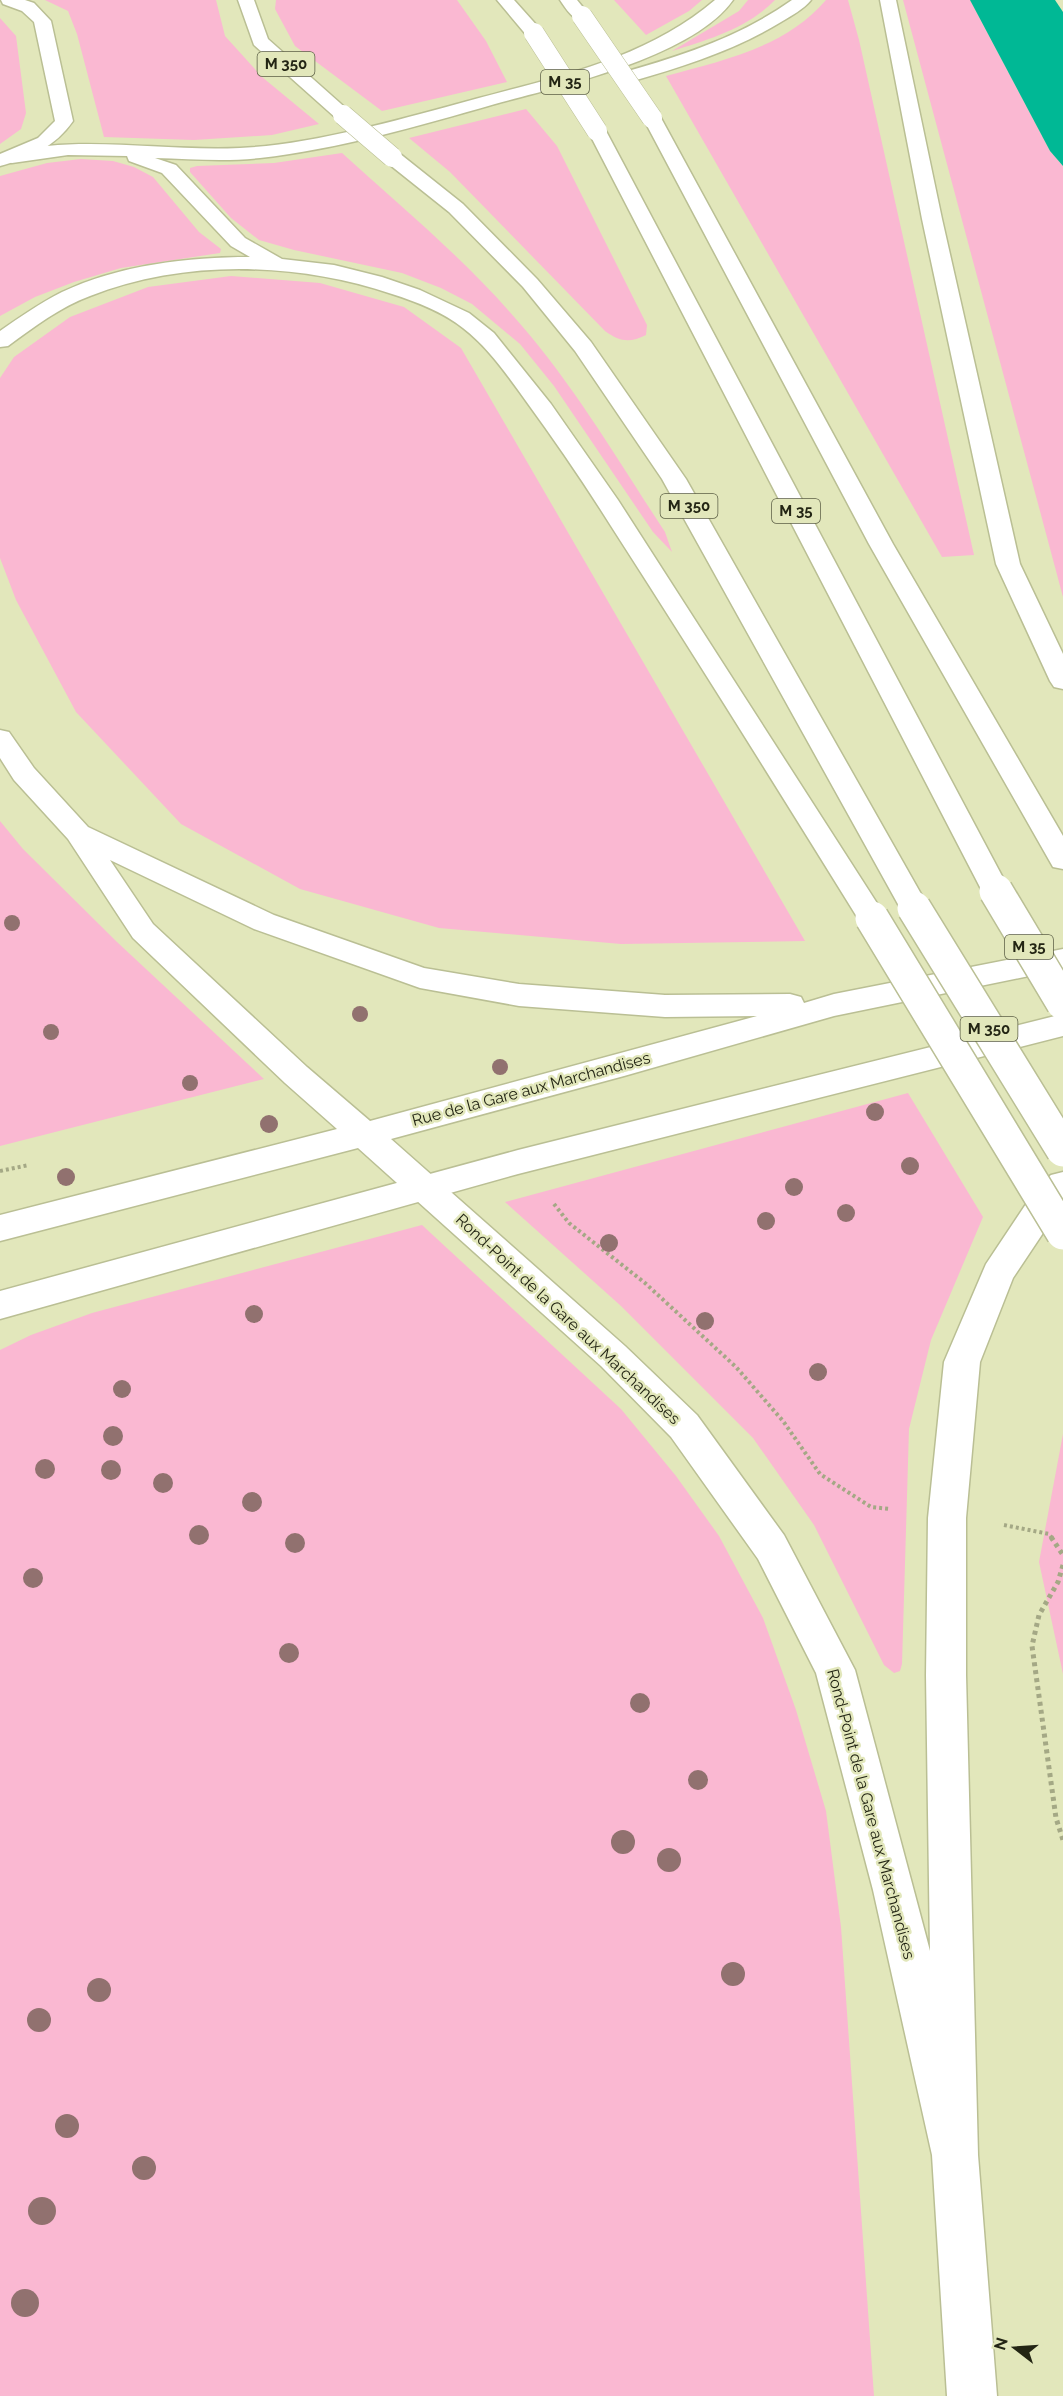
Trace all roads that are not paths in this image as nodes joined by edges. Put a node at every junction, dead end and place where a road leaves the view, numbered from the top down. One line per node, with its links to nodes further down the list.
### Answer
1 (9, 0): 10 (main road)
2 (246, 0): 22 (main road, M 350, bridge)
3 (506, 0): 18 (main road, M 35, bridge)
4 (568, 0): 16 (main road, M 35, bridge)
5 (725, 0): 8 (main road)
6 (803, 0): 8 (main road)
7 (888, 0): 13 (main road)
8 (458, 109): 9 (main road)
9 (120, 151): 10 (main road); 11 (main road)
10 (6, 158)
11 (275, 263): 12 (main road); 26 (main road, bridge)
12 (0, 341)
13 (1063, 681)
14 (0, 738): 15 (main road)
15 (78, 833): 19 (main road); 21 (main road, Rond-Point de la Gare aux Marchandises)
16 (1063, 860)
17 (1063, 959): 19 (main road, Rue de la Gare aux Marchandises)
18 (1063, 1003)
19 (834, 1005): 21 (main road, Rue de la Gare aux Marchandises)
20 (1063, 1025): 24 (main road)
21 (365, 1134): 24 (main road, Rond-Point de la Gare aux Marchandises); 25 (main road, Rue de la Gare aux Marchandises)
22 (1063, 1150)
23 (1063, 1184): 28 (main road)
24 (427, 1188): 27 (main road); 28 (main road, Rond-Point de la Gare aux Marchandises)
25 (0, 1228)
26 (1063, 1233)
27 (0, 1305)
28 (955, 2155): 29 (main road)
29 (972, 2396)

